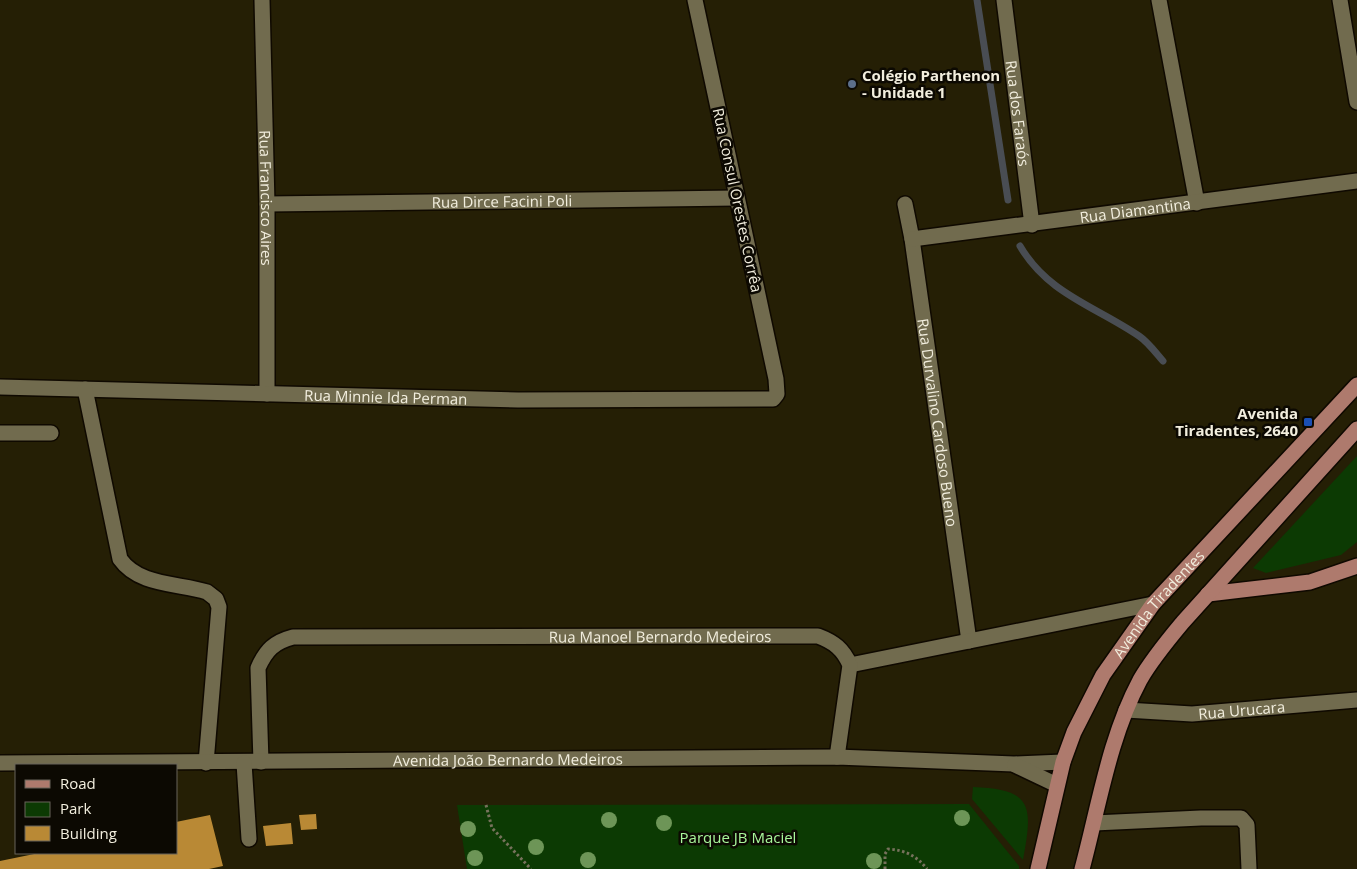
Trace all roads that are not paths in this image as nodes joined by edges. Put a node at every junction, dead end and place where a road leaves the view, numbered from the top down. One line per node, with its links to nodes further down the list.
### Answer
1 (262, 0): 10 (street, Rua Francisco Aires)
2 (695, 0): 8 (street, Rua Consul Orestes Corrêa)
3 (1004, 0): 12 (street, Rua dos Faraós)
4 (1159, 0): 9 (street)
5 (1340, 0): 6 (street)
6 (1357, 102)
7 (1357, 181): 9 (street, Rua Diamantina)
8 (737, 198): 10 (street, Rua Dirce Facini Poli); 18 (street, Rua Consul Orestes Corrêa)
9 (1197, 203): 12 (street, Rua Diamantina)
10 (267, 204): 17 (street, Rua Francisco Aires)
11 (905, 204): 13 (street, Rua Durvalino Cardoso Bueno)
12 (1032, 225): 13 (street, Rua Diamantina)
13 (912, 239): 25 (street, Rua Durvalino Cardoso Bueno)
14 (1357, 385): 24 (main road, Avenida Tiradentes)
15 (0, 387): 16 (street, Rua Minnie Ida Perman)
16 (85, 389): 17 (street, Rua Minnie Ida Perman); 33 (street)
17 (267, 394): 18 (street, Rua Minnie Ida Perman)
18 (773, 399)
19 (1357, 429): 23 (main road, Avenida Tiradentes)
20 (0, 433): 21 (street)
21 (52, 433)
22 (1357, 566): 23 (main road)
23 (1208, 594): 28 (main road, Avenida Tiradentes)
24 (1152, 604): 25 (street); 31 (main road, Avenida Tiradentes)
25 (969, 641): 26 (street)
26 (850, 665): 29 (street); 30 (street, Rua Manoel Bernardo Medeiros)
27 (1357, 700): 28 (street, Rua Urucara)
28 (1126, 710): 37 (main road, Avenida Tiradentes)
29 (837, 757): 30 (street, Avenida João Bernardo Medeiros); 35 (street, Avenida João Bernardo Medeiros)
30 (261, 762): 34 (street, Avenida João Bernardo Medeiros)
31 (1063, 762): 35 (street, Avenida João Bernardo Medeiros); 36 (main road, Avenida Tiradentes)
32 (0, 763): 33 (street, Avenida João Bernardo Medeiros)
33 (206, 763): 34 (street, Avenida João Bernardo Medeiros)
34 (244, 763): 38 (street)
35 (1014, 764): 36 (street, Avenida João Bernardo Medeiros)
36 (1057, 785): 39 (main road, Avenida Tiradentes)
37 (1094, 824): 40 (main road, Avenida Tiradentes); 41 (street)
38 (250, 839)
39 (1038, 869)
40 (1082, 869)
41 (1249, 869)

